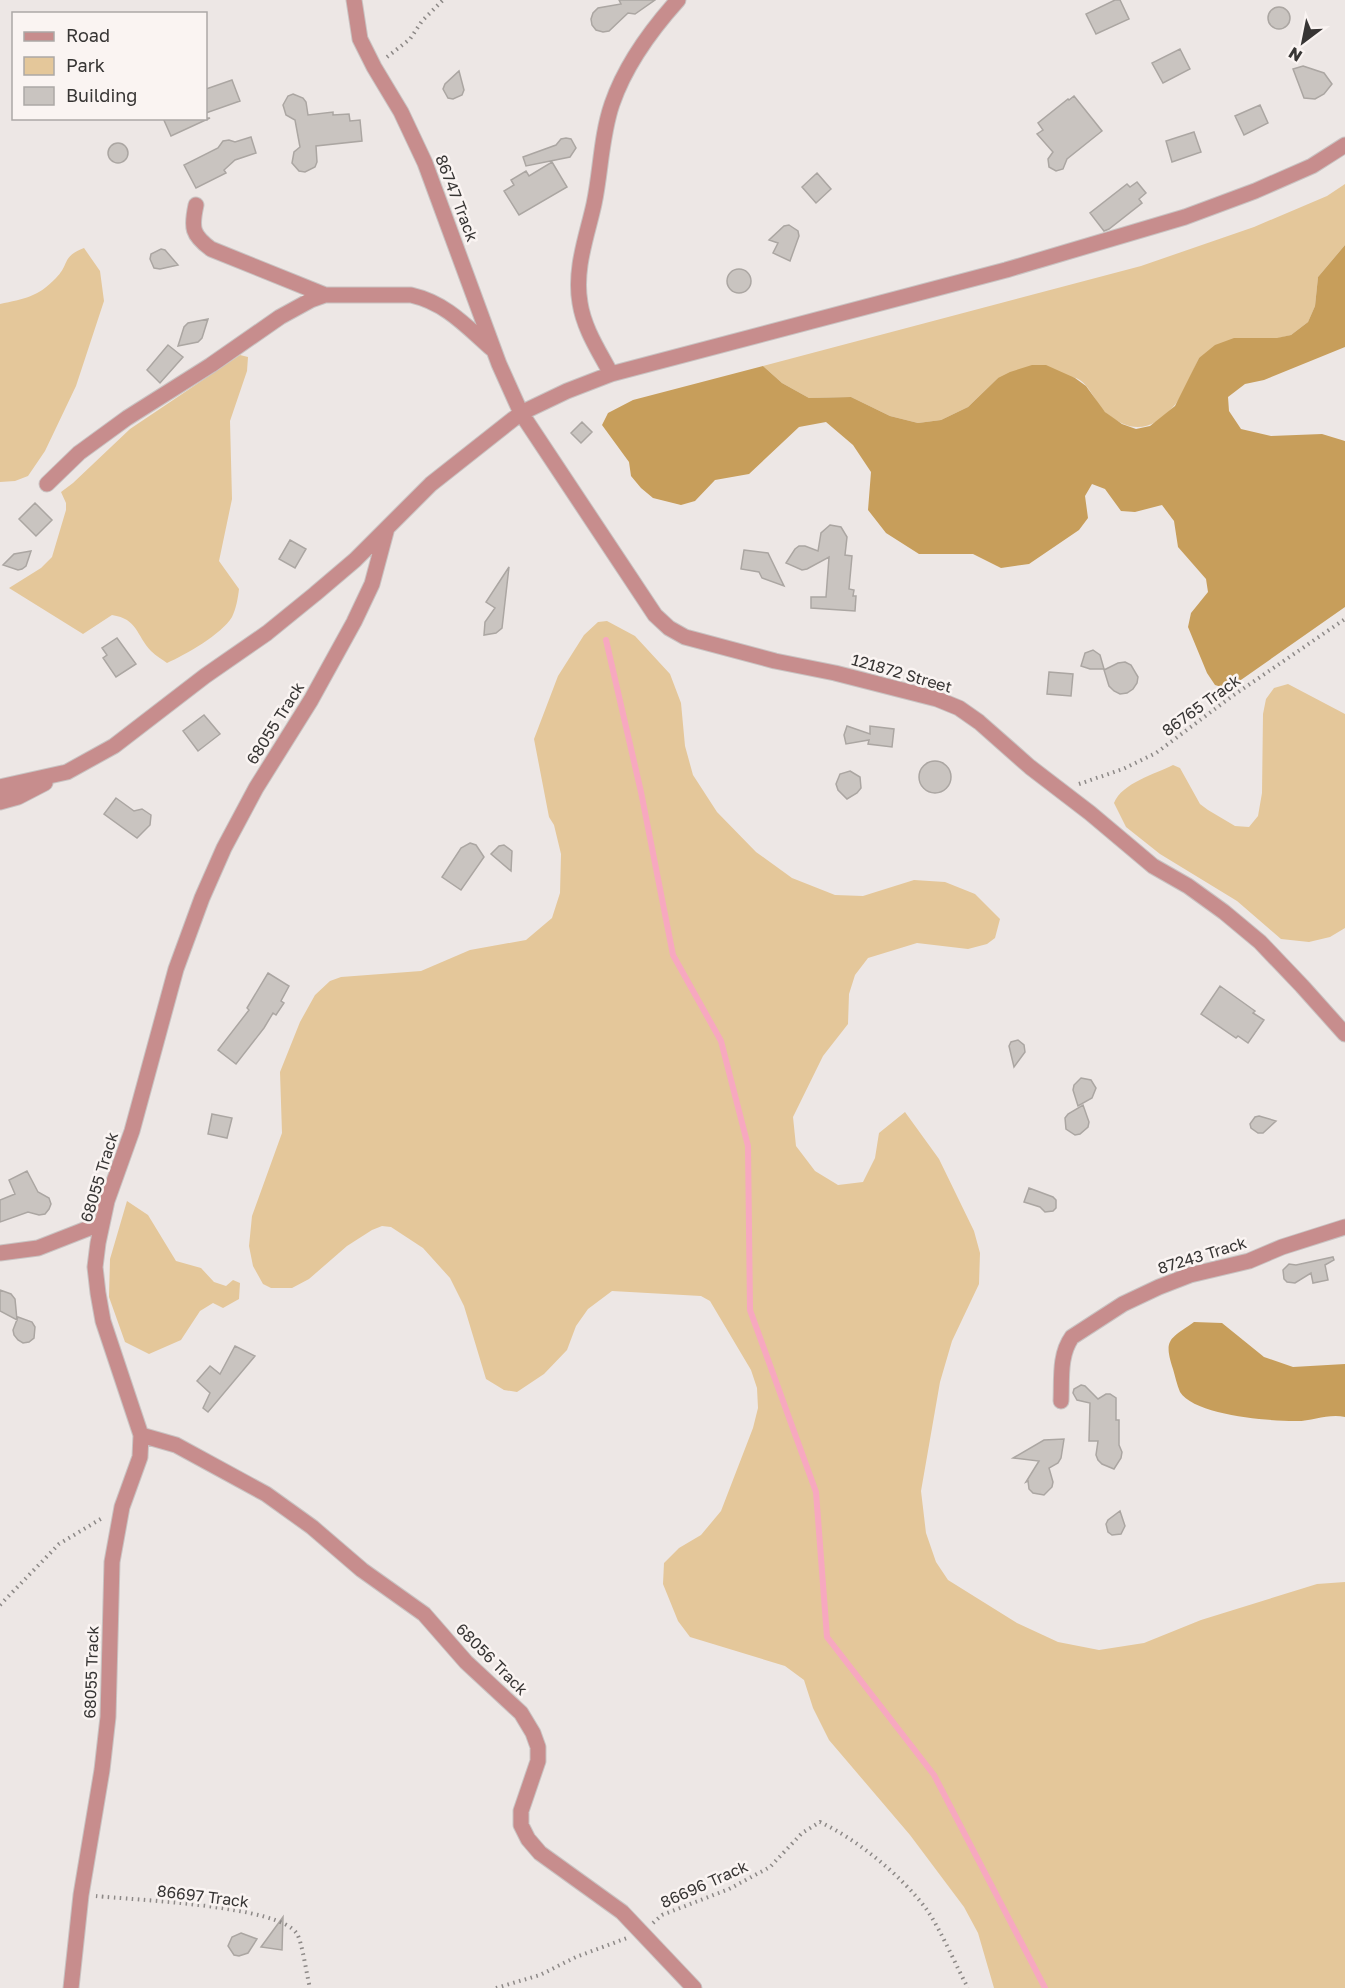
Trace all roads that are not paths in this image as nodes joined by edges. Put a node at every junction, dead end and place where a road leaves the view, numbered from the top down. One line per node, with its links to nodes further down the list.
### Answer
1 (354, 0): 6 (street, 86747 Track)
2 (678, 0): 7 (street)
3 (1345, 145): 7 (street)
4 (195, 205): 5 (street)
5 (325, 296): 6 (street); 9 (street)
6 (494, 351): 8 (street, 86747 Track)
7 (611, 374): 8 (street)
8 (521, 413): 10 (street); 14 (street, 121872 Street)
9 (47, 484)
10 (387, 528): 11 (street); 15 (street, 68055 Track)
11 (67, 771): 12 (street); 13 (street)
12 (0, 788)
13 (0, 802)
14 (1345, 1034)
15 (102, 1223): 17 (street); 19 (street, 68055 Track)
16 (1345, 1227): 18 (street, 87243 Track)
17 (0, 1253)
18 (1061, 1401)
19 (141, 1435): 20 (street, 68055 Track); 21 (street, 68056 Track)
20 (71, 1988)
21 (694, 1988)

